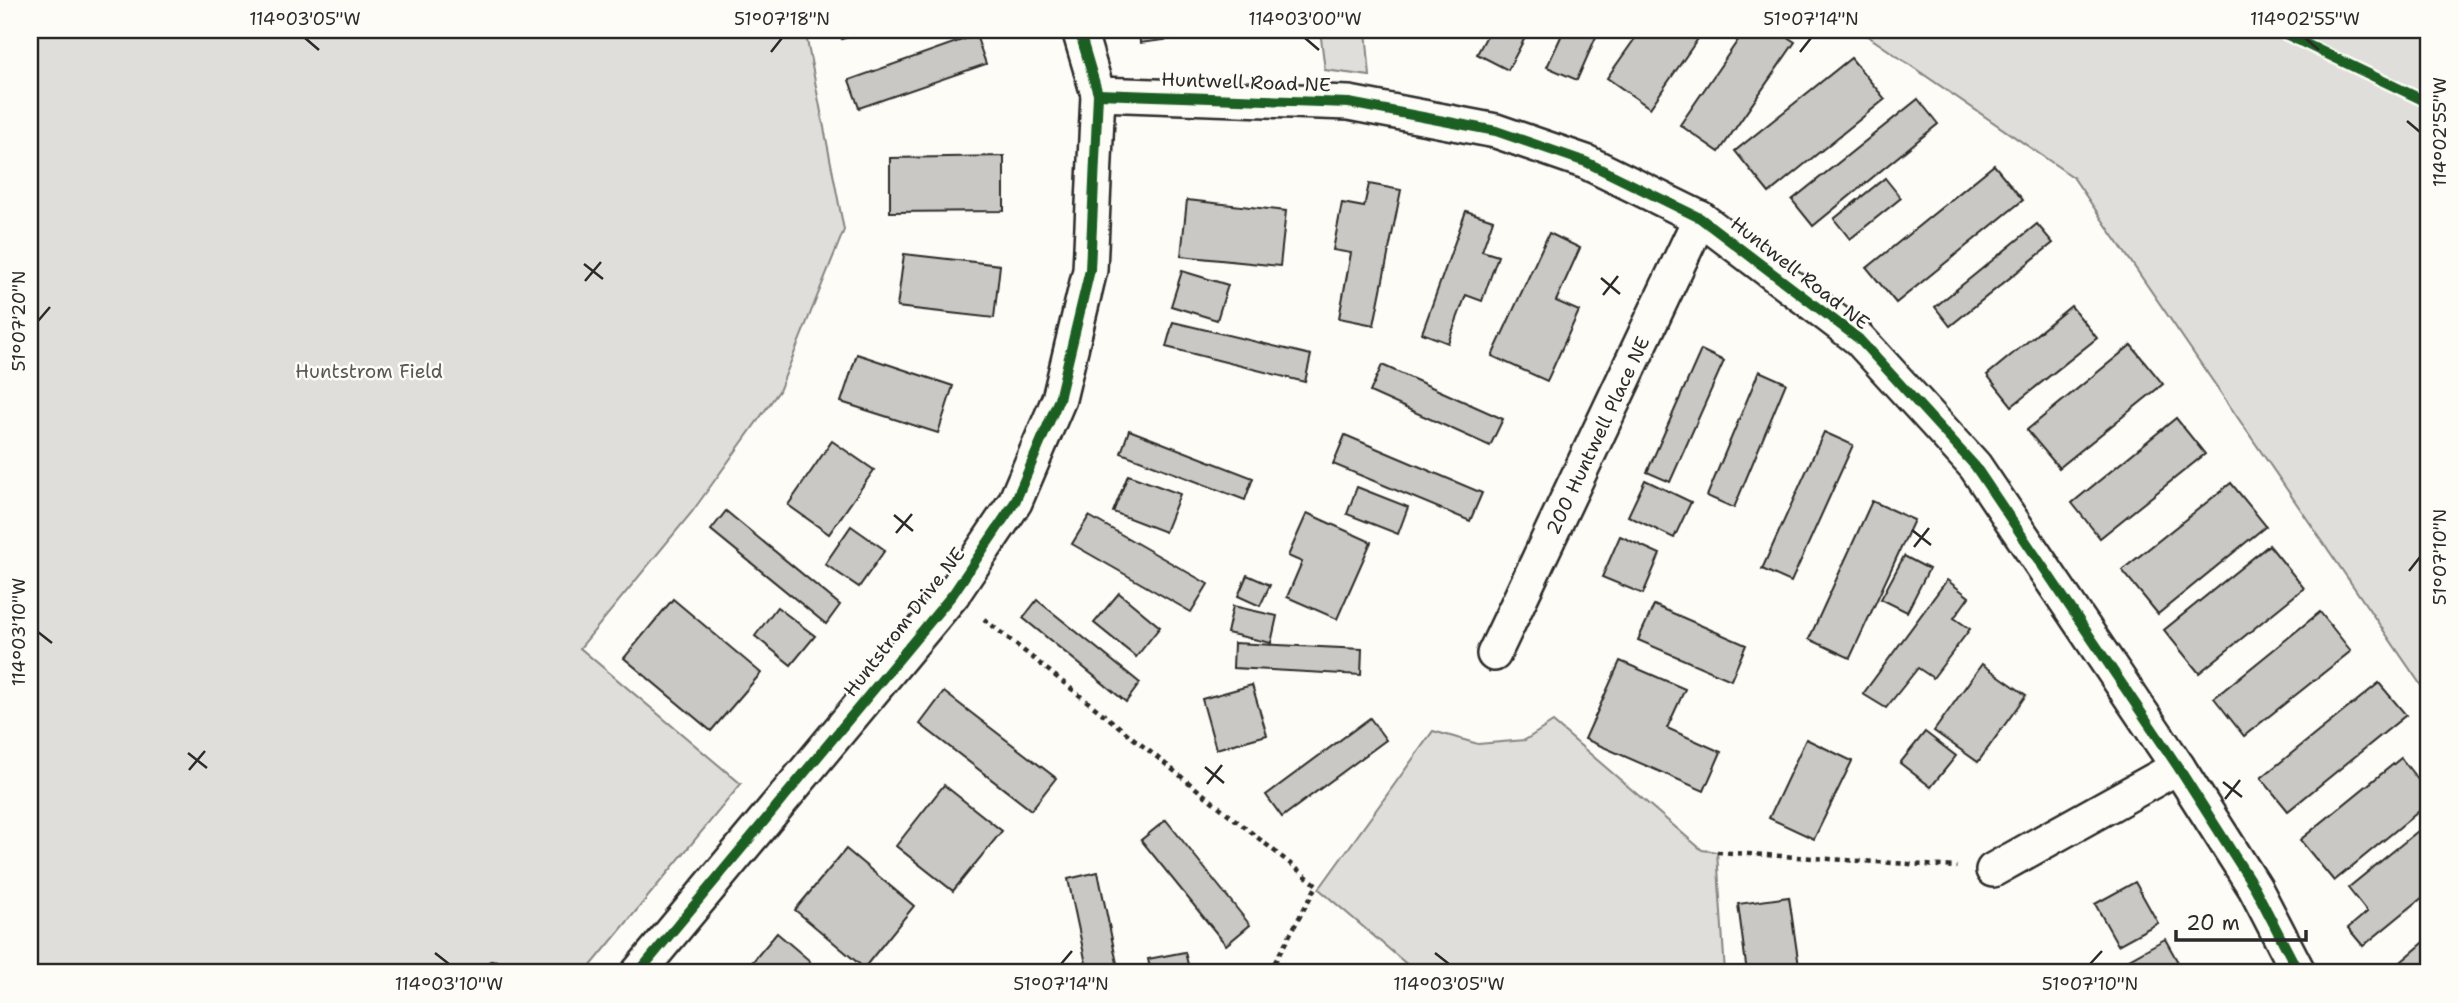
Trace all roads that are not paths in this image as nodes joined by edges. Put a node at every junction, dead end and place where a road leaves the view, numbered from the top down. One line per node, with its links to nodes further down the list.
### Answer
1 (1079, 30): 2 (street, Huntstrom Drive NE)
2 (1098, 94): 3 (street, Huntwell Road NE); 7 (street, Huntstrom Drive NE)
3 (1700, 218): 4 (street, 200 Huntwell Place NE); 5 (street, Huntwell Road NE)
4 (1494, 654)
5 (2178, 768): 6 (street); 8 (street, Huntwell Road NE)
6 (1993, 870)
7 (638, 973)
8 (2299, 973)

